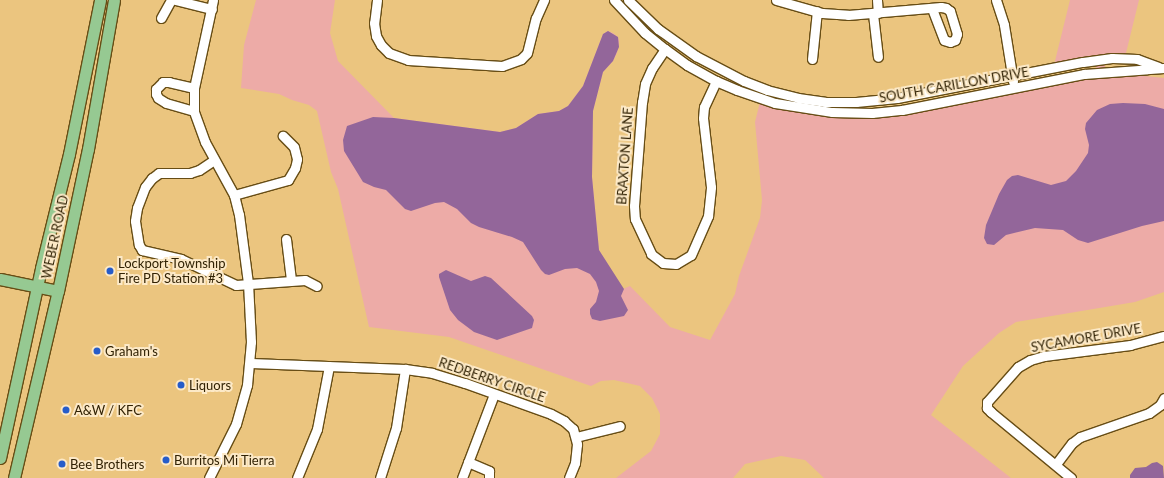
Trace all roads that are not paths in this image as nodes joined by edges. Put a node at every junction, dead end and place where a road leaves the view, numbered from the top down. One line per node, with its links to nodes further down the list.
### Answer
1 (100, 0): 33 (main road, WEBER ROAD)
2 (114, 0): 35 (main road, WEBER ROAD)
3 (170, 0): 16 (street)
4 (175, 0): 12 (street)
5 (377, 0): 6 (street)
6 (544, 0)
7 (614, 0): 17 (street, SOUTH CARILLON DRIVE)
8 (628, 0): 21 (street, SOUTH CARILLON DRIVE)
9 (776, 0): 14 (street)
10 (877, 0): 15 (street)
11 (996, 0): 21 (street)
12 (212, 4): 23 (street)
13 (932, 8): 15 (street)
14 (817, 11): 15 (street); 19 (street)
15 (875, 13): 18 (street)
16 (161, 18)
17 (665, 49): 22 (street, SOUTH CARILLON DRIVE); 22 (street, BRAXTON LANE)
18 (878, 57)
19 (812, 59)
20 (1164, 68): 21 (street, SOUTH CARILLON DRIVE); 24 (street, SOUTH CARILLON DRIVE)
21 (1012, 76): 24 (street)
22 (716, 81): 24 (street, SOUTH CARILLON DRIVE)
23 (194, 88): 25 (street); 25 (street)
24 (1014, 88)
25 (194, 111): 27 (street)
26 (283, 136): 28 (street)
27 (214, 160): 28 (street); 32 (street)
28 (234, 195): 32 (street)
29 (286, 239): 31 (street)
30 (0, 279): 33 (main road)
31 (291, 280): 32 (street); 34 (street)
32 (248, 283): 37 (street)
33 (37, 286): 35 (main road); 44 (main road, WEBER ROAD)
34 (317, 286)
35 (58, 291): 48 (main road, WEBER ROAD)
36 (1163, 338): 46 (street, SYCAMORE DRIVE)
37 (251, 363): 38 (street, REDBERRY CIRCLE); 49 (street)
38 (329, 366): 39 (street, REDBERRY CIRCLE); 50 (street)
39 (405, 369): 40 (street, REDBERRY CIRCLE); 51 (street)
40 (494, 394): 43 (street, REDBERRY CIRCLE); 45 (street)
41 (1164, 398): 46 (street)
42 (620, 426): 43 (street)
43 (576, 437): 53 (street)
44 (0, 458)
45 (468, 462): 47 (street); 52 (street)
46 (1056, 464): 54 (street)
47 (464, 477)
48 (14, 478)
49 (209, 478)
50 (297, 478)
51 (380, 478)
52 (489, 478)
53 (569, 478)
54 (1071, 478)

